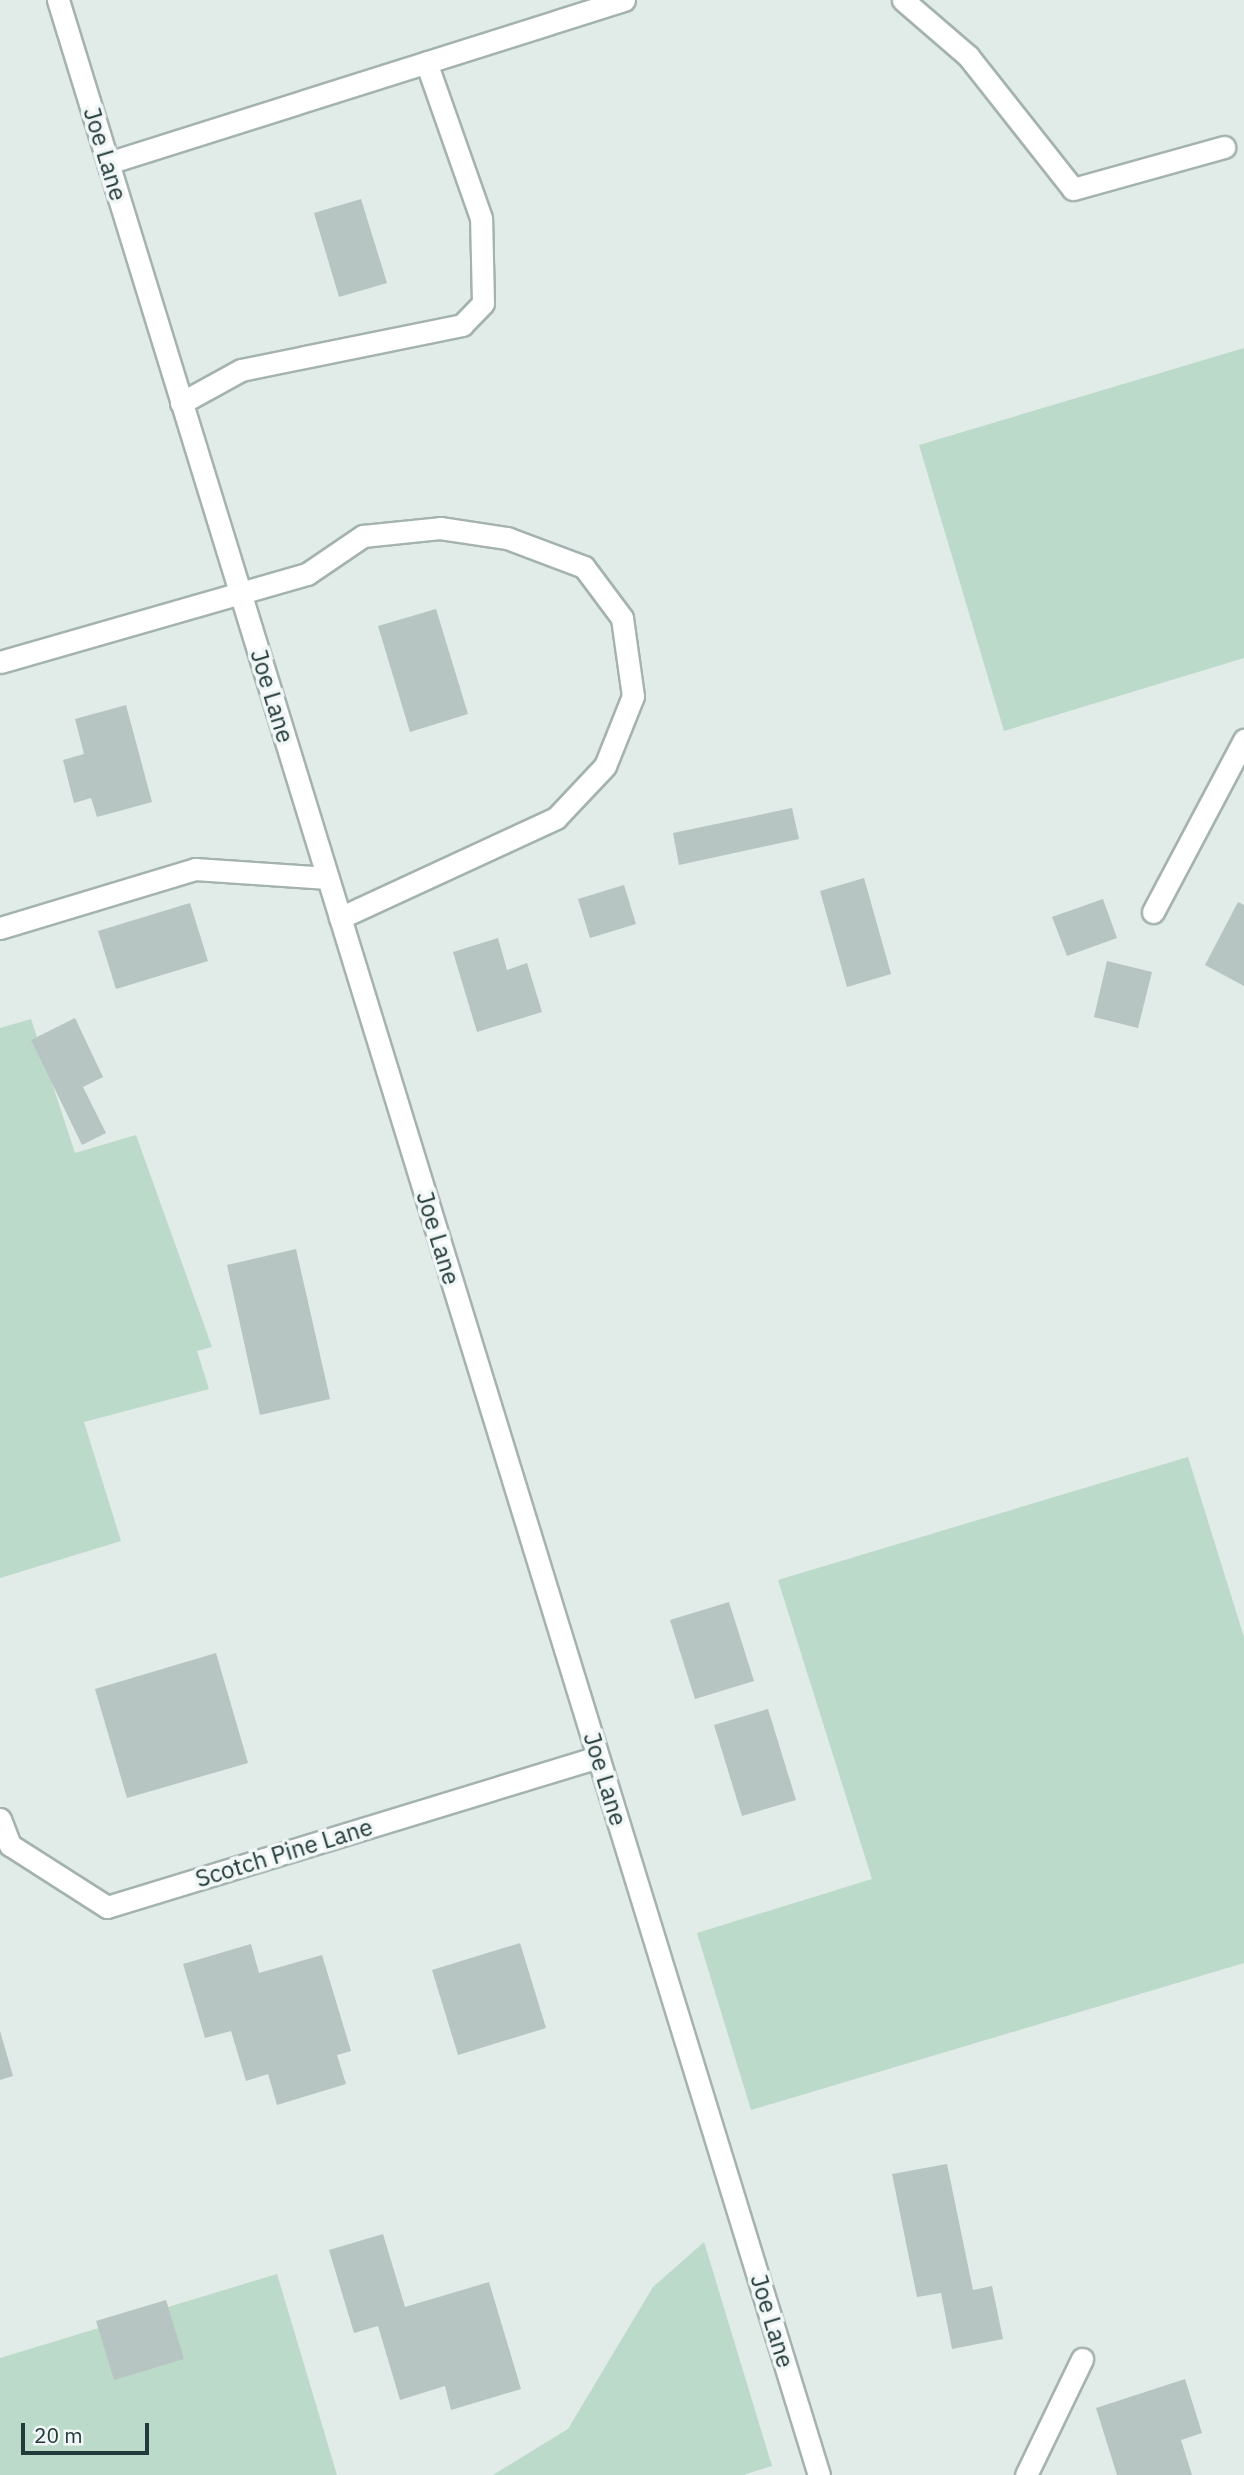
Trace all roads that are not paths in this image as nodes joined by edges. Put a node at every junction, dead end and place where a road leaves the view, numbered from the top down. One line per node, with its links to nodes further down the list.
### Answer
1 (58, 0): 6 (street, Joe Lane)
2 (624, 0): 4 (street)
3 (903, 0): 5 (street)
4 (426, 62): 6 (street); 7 (street)
5 (1224, 147)
6 (108, 163): 7 (street, Joe Lane)
7 (181, 403): 8 (street, Joe Lane)
8 (239, 590): 9 (street); 11 (street, Joe Lane); 13 (street)
9 (0, 662)
10 (1244, 740): 12 (street)
11 (328, 878): 13 (street, Joe Lane); 14 (street)
12 (1153, 912)
13 (340, 918): 15 (street, Joe Lane)
14 (0, 928)
15 (598, 1757): 16 (street, Scotch Pine Lane); 18 (street, Joe Lane)
16 (0, 1819)
17 (1082, 2358): 19 (street)
18 (820, 2475)
19 (1026, 2475)

